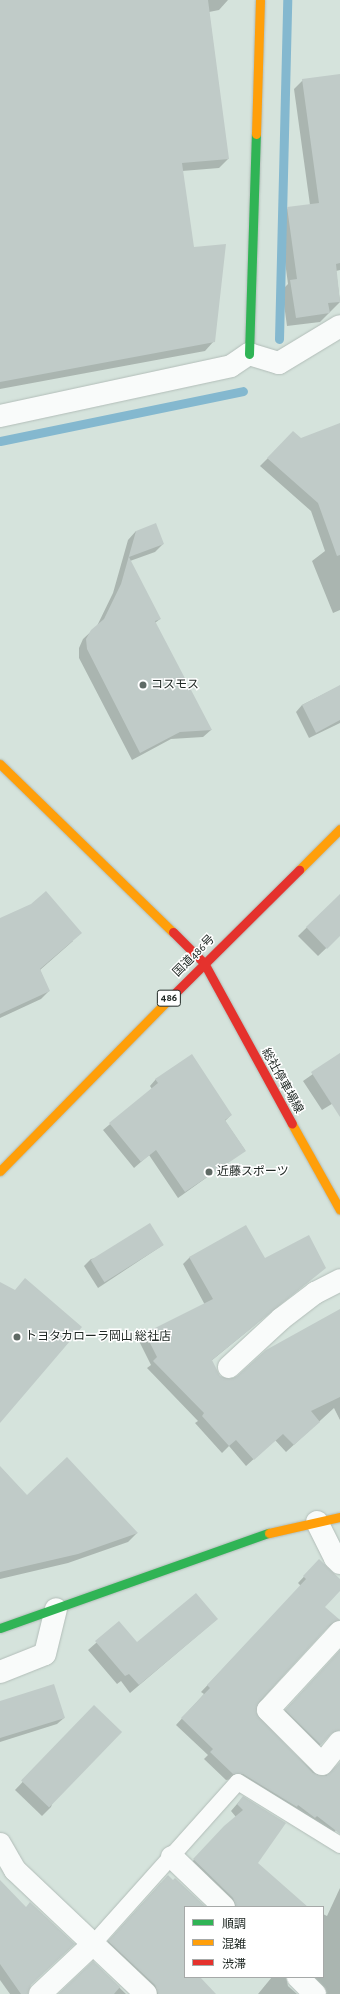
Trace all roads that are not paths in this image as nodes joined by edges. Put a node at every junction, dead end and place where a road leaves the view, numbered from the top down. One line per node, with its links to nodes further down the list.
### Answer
1 (260, 0): 3 (main road)
2 (340, 326): 3 (street)
3 (249, 354): 4 (street)
4 (0, 416)
5 (0, 764): 7 (main road, 総社停車場線)
6 (340, 829): 7 (main road, 国道486号 / 486)
7 (204, 963): 8 (main road, 国道486号 / 486); 9 (main road, 総社停車場線)
8 (0, 1171)
9 (340, 1210)
10 (340, 1280): 11 (street)
11 (229, 1367)
12 (340, 1517): 13 (main road)
13 (317, 1522): 14 (street); 15 (main road)
14 (340, 1563)
15 (56, 1609): 16 (main road); 18 (street)
16 (0, 1628)
17 (340, 1632): 19 (street)
18 (0, 1672)
19 (340, 1742)
20 (0, 1844): 24 (street)
21 (340, 1845): 22 (lane)
22 (172, 1857): 23 (street); 24 (lane)
23 (223, 1906)
24 (93, 1944): 26 (street); 27 (street)
25 (299, 1978): 28 (street)
26 (40, 1994)
27 (146, 1994)
28 (315, 1994)

